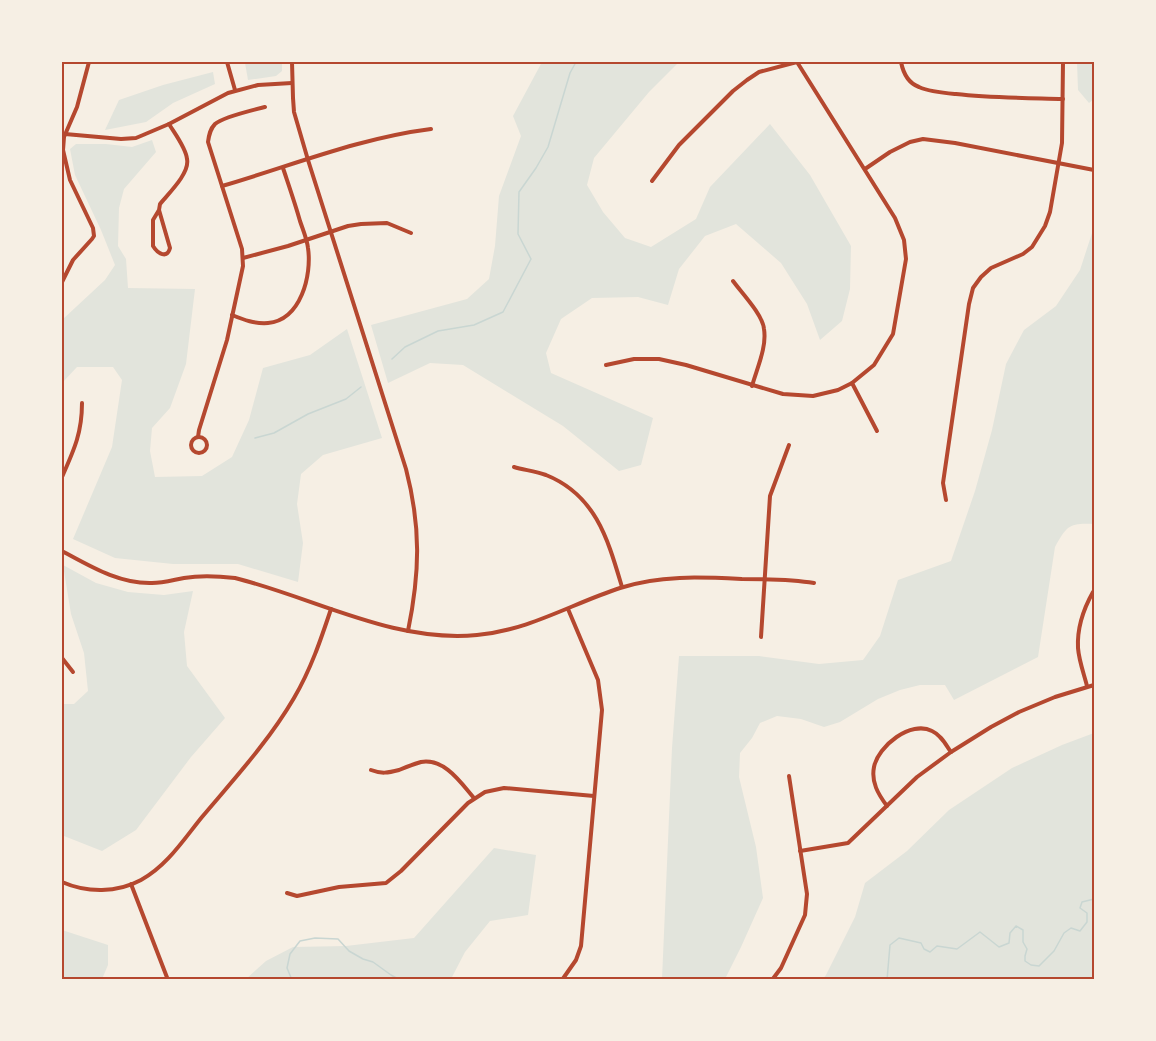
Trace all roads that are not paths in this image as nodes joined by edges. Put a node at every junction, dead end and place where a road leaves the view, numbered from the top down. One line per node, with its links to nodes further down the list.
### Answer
1 (89, 62): 13 (street)
2 (227, 62): 8 (street)
3 (292, 62): 7 (street)
4 (797, 62): 17 (street); 19 (street)
5 (901, 62): 9 (street)
6 (1063, 62): 9 (street)
7 (292, 83): 8 (street); 14 (street)
8 (235, 90): 11 (street)
9 (1063, 99): 15 (street)
10 (265, 107): 20 (street)
11 (169, 124): 13 (street); 21 (street)
12 (431, 129): 14 (street)
13 (65, 134): 27 (street)
14 (308, 160): 16 (street); 22 (street)
15 (1058, 164): 17 (street); 18 (street); 38 (street)
16 (283, 168): 20 (street); 24 (street)
17 (865, 169): 30 (street)
18 (1095, 170)
19 (652, 182)
20 (222, 186): 25 (street)
21 (159, 210): 21 (street)
22 (330, 232): 23 (street); 24 (street); 46 (street)
23 (411, 233)
24 (306, 240): 25 (street); 28 (street)
25 (243, 258): 28 (street)
26 (733, 281): 31 (street)
27 (62, 282)
28 (232, 315): 34 (street)
29 (606, 365): 31 (street)
30 (852, 383): 31 (street); 33 (street)
31 (752, 386)
32 (82, 403): 37 (street)
33 (877, 431)
34 (198, 437): 34 (street)
35 (789, 445): 40 (street)
36 (514, 467): 42 (street)
37 (62, 477)
38 (945, 500)
39 (62, 552): 44 (street)
40 (765, 579): 41 (street); 42 (street); 47 (street)
41 (814, 584)
42 (622, 587): 45 (street)
43 (1093, 592): 51 (street)
44 (331, 609): 46 (street); 60 (street)
45 (568, 609): 46 (street); 55 (street)
46 (408, 631)
47 (761, 637)
48 (62, 658): 49 (street)
49 (73, 672)
50 (1095, 685): 51 (street)
51 (1087, 686): 52 (street)
52 (951, 752): 57 (street); 57 (street)
53 (371, 770): 56 (street)
54 (789, 776): 58 (street)
55 (594, 796): 56 (street); 63 (street)
56 (474, 798): 61 (street)
57 (887, 806): 58 (street)
58 (800, 851): 64 (street)
59 (62, 882): 60 (street)
60 (131, 884): 62 (street)
61 (287, 893)
62 (168, 980)
63 (562, 980)
64 (772, 980)

